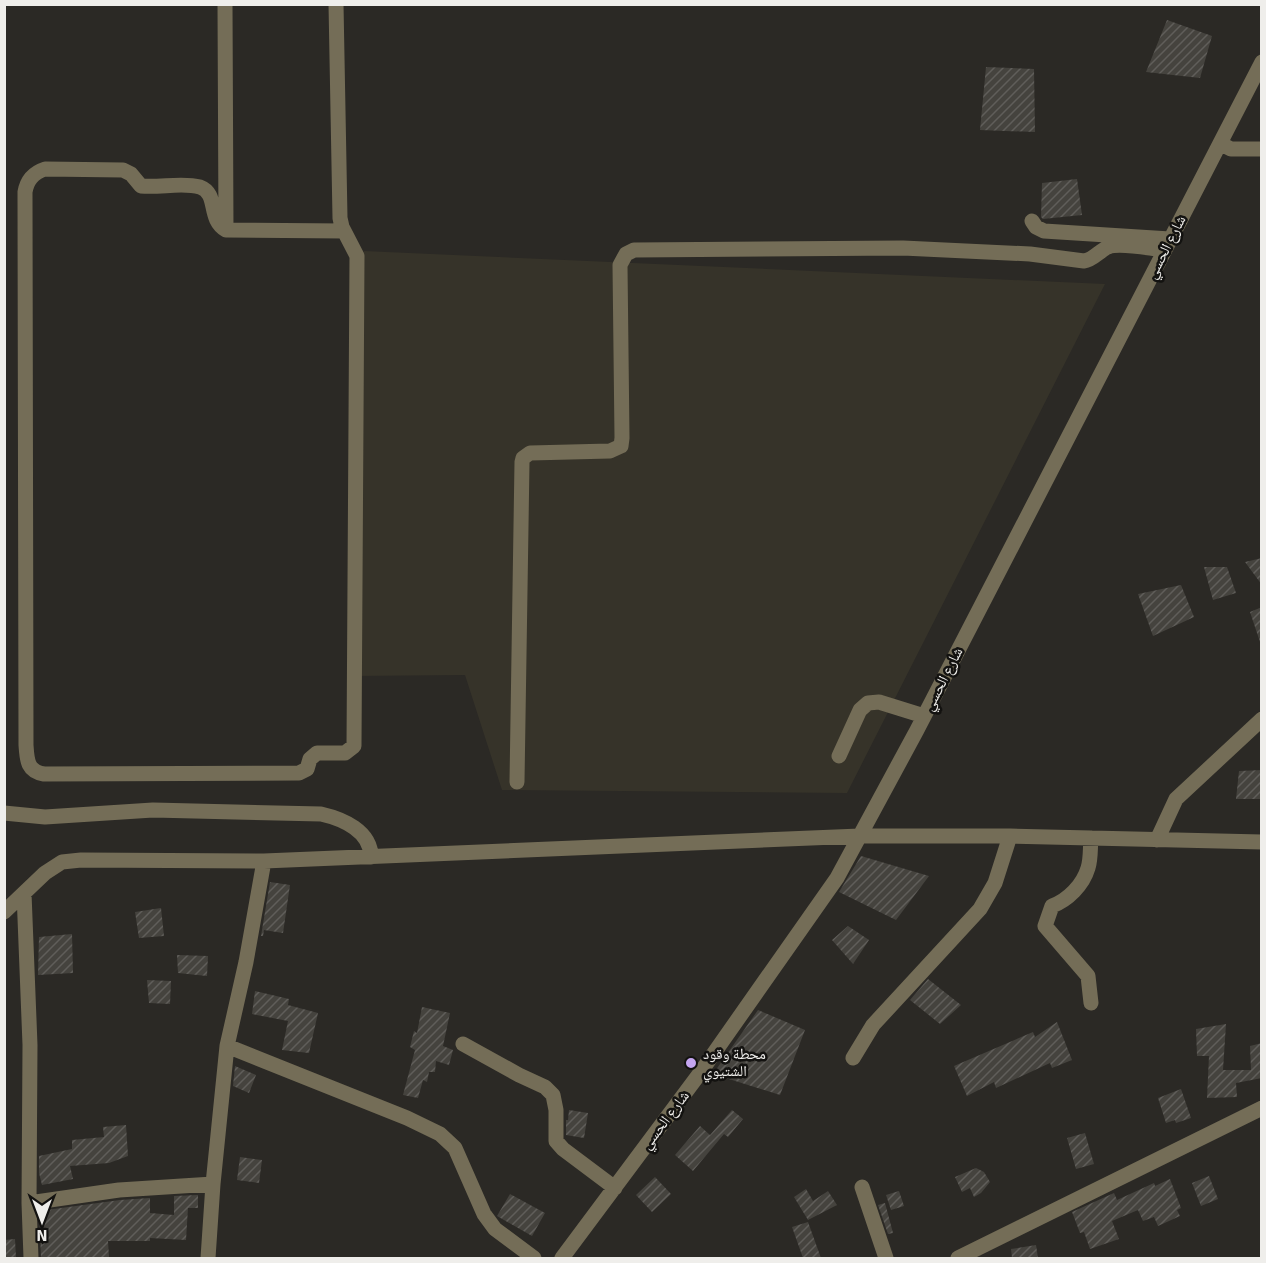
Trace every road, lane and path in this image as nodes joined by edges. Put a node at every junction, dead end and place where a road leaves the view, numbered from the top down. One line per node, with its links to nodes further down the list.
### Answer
1 (225, 4): 7 (street)
2 (336, 4): 8 (street)
3 (1262, 62): 4 (street, شارع الحسي)
4 (1221, 144): 5 (street); 9 (street, شارع الحسي)
5 (1262, 149)
6 (1032, 221): 9 (street)
7 (226, 230): 8 (street); 8 (street)
8 (344, 231)
9 (1167, 244): 10 (street, شارع الحسي); 13 (street)
10 (924, 716): 12 (street); 15 (street, شارع الحسي)
11 (1262, 719): 18 (street)
12 (839, 756)
13 (517, 782)
14 (4, 813): 20 (street)
15 (860, 836): 16 (street); 20 (street); 31 (street, شارع الحسي)
16 (1010, 836): 17 (street); 27 (street)
17 (1091, 838): 18 (street); 24 (street)
18 (1157, 840): 19 (street)
19 (1262, 842)
20 (371, 857): 21 (street)
21 (264, 861): 22 (street); 26 (street)
22 (24, 893): 23 (street); 32 (street)
23 (4, 912)
24 (1091, 1003)
25 (463, 1044): 31 (street)
26 (227, 1046): 29 (street); 35 (street)
27 (853, 1058)
28 (1262, 1108): 38 (street)
29 (213, 1184): 32 (street); 34 (street)
30 (862, 1187): 37 (street)
31 (615, 1188): 36 (street, شارع الحسي)
32 (29, 1203): 33 (street)
33 (31, 1258)
34 (208, 1258)
35 (534, 1258)
36 (562, 1258)
37 (886, 1258)
38 (958, 1258)

